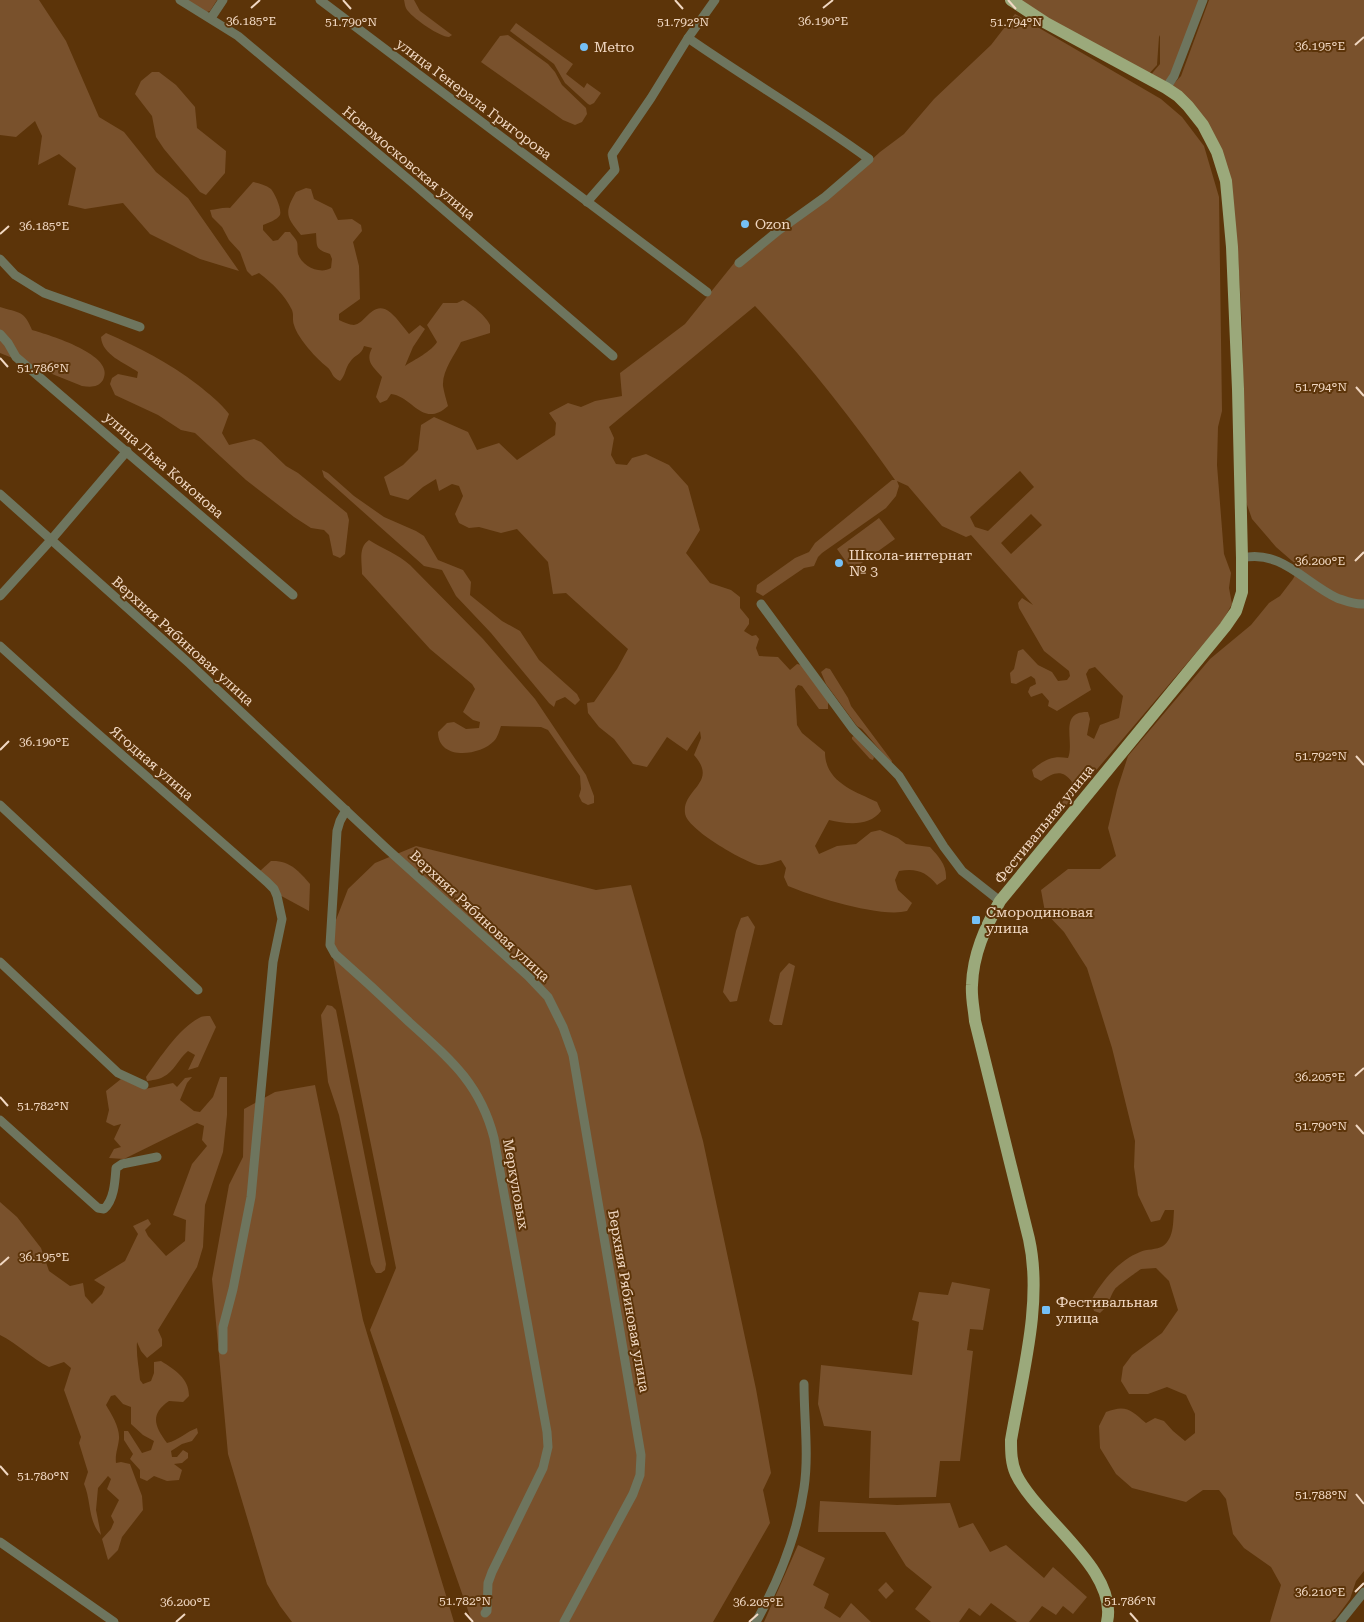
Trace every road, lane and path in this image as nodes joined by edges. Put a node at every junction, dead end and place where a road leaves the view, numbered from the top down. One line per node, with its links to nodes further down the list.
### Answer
1 (180, 0): 7 (street, Новомосковская улица)
2 (223, 0): 7 (street)
3 (320, 0): 10 (street, улица Генерала Григорова)
4 (715, 0): 8 (street)
5 (1011, 0): 9 (main road, Фестивальная улица)
6 (1203, 0): 9 (street)
7 (211, 18): 16 (street, Новомосковская улица)
8 (688, 38): 10 (street); 12 (street)
9 (1166, 88): 20 (main road, Фестивальная улица)
10 (588, 202): 13 (street, улица Генерала Григорова)
11 (0, 259): 14 (street)
12 (739, 263)
13 (706, 292)
14 (140, 328)
15 (0, 334): 17 (street, улица Льва Кононова)
16 (613, 356)
17 (127, 452): 19 (street); 21 (street, улица Льва Кононова)
18 (0, 494): 19 (street, Верхняя Рябиновая улица)
19 (51, 540): 22 (street); 27 (street, Верхняя Рябиновая улица)
20 (1242, 558): 24 (street); 28 (main road, Фестивальная улица)
21 (293, 595)
22 (0, 596)
23 (761, 604): 28 (street)
24 (1364, 604)
25 (0, 646): 34 (street, Ягодная улица)
26 (0, 805): 30 (street)
27 (346, 810): 38 (street, Меркуловых); 40 (street, Верхняя Рябиновая улица)
28 (1000, 901): 42 (main road, Фестивальная улица)
29 (0, 962): 31 (street)
30 (198, 990)
31 (144, 1086)
32 (0, 1120): 33 (street)
33 (157, 1156)
34 (223, 1350)
35 (804, 1384): 41 (street)
36 (0, 1542): 39 (street)
37 (1364, 1592): 43 (street)
38 (485, 1613)
39 (114, 1622)
40 (564, 1622)
41 (756, 1622)
42 (1107, 1622)
43 (1340, 1622)

